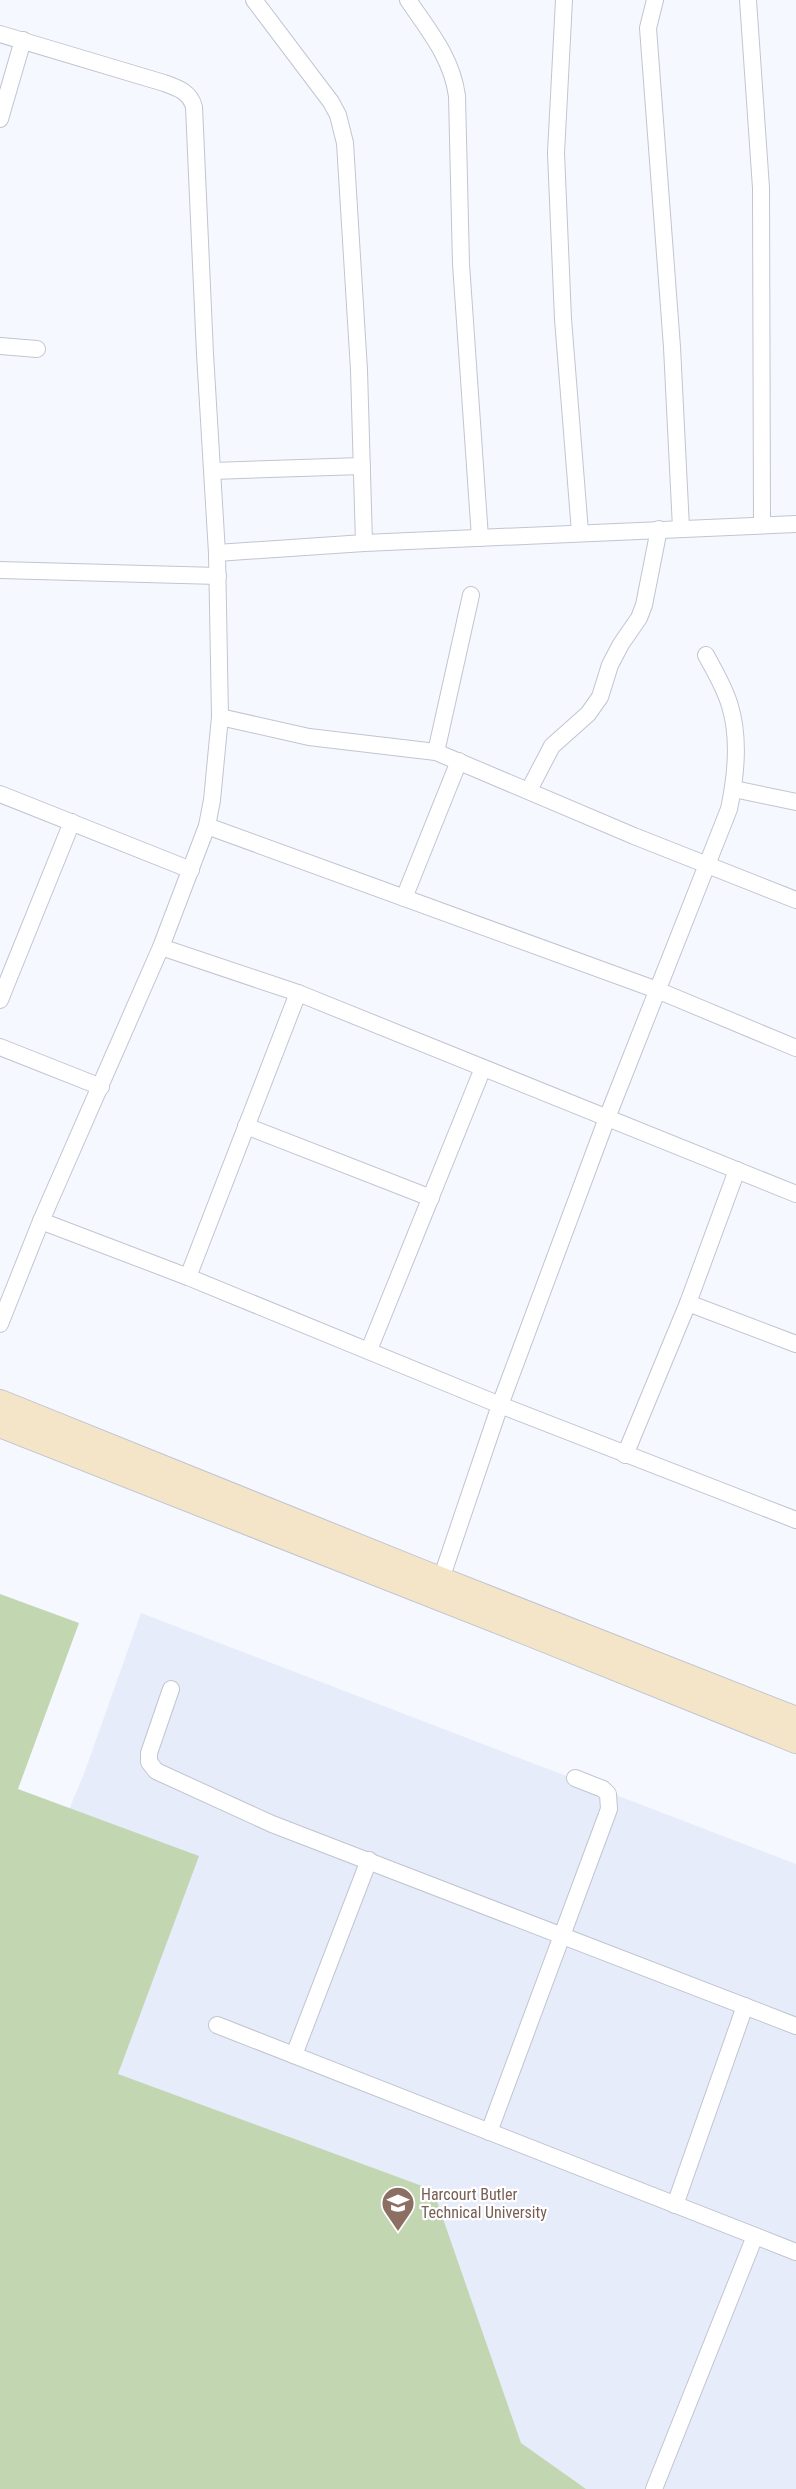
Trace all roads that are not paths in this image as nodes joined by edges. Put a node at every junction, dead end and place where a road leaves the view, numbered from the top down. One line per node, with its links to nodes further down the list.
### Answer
1 (254, 0): 11 (street)
2 (408, 0): 18 (street)
3 (564, 0): 17 (street)
4 (655, 0): 15 (street)
5 (748, 0): 13 (street)
6 (0, 34): 7 (street)
7 (23, 40): 8 (street); 12 (street)
8 (0, 119)
9 (0, 346): 10 (street)
10 (37, 349)
11 (362, 466): 12 (street); 19 (street)
12 (212, 471): 20 (street)
13 (762, 524): 14 (street); 15 (street)
14 (796, 524)
15 (681, 528): 16 (street)
16 (659, 529): 17 (street); 29 (street)
17 (580, 532): 18 (street)
18 (480, 538): 19 (street)
19 (364, 543): 20 (street)
20 (218, 553): 22 (street)
21 (0, 570): 22 (street)
22 (218, 576): 25 (street)
23 (471, 595): 26 (street)
24 (706, 656): 28 (street)
25 (220, 717): 26 (street); 33 (street)
26 (436, 752): 27 (street)
27 (459, 761): 29 (street); 36 (street)
28 (734, 789): 31 (street); 34 (street)
29 (529, 790): 34 (street)
30 (0, 794): 32 (street)
31 (796, 802)
32 (72, 822): 35 (street); 41 (street)
33 (207, 826): 35 (street); 36 (street)
34 (706, 864): 37 (street); 39 (street)
35 (191, 870): 38 (street)
36 (404, 898): 39 (street)
37 (796, 900)
38 (161, 947): 40 (street); 45 (street)
39 (657, 990): 43 (street); 46 (street)
40 (298, 993): 44 (street); 47 (street)
41 (0, 1000)
42 (0, 1047): 45 (street)
43 (796, 1048)
44 (483, 1068): 46 (street); 50 (street)
45 (101, 1087): 51 (street)
46 (607, 1118): 48 (street); 58 (street)
47 (246, 1126): 50 (street); 52 (street)
48 (737, 1170): 49 (street); 53 (street)
49 (796, 1194)
50 (431, 1198): 56 (street)
51 (41, 1221): 52 (street); 54 (street)
52 (188, 1277): 56 (street)
53 (687, 1303): 55 (street); 60 (street)
54 (0, 1324)
55 (796, 1344)
56 (369, 1350): 58 (street)
57 (0, 1402): 62 (street)
58 (500, 1405): 60 (street); 62 (street)
59 (0, 1425): 62 (street)
60 (625, 1455): 61 (street)
61 (796, 1520)
62 (438, 1588): 64 (street); 65 (street)
63 (171, 1689): 67 (street)
64 (796, 1719)
65 (796, 1742)
66 (574, 1778): 68 (street)
67 (369, 1860): 68 (street); 72 (street)
68 (561, 1935): 69 (street); 73 (street)
69 (745, 2007): 71 (street); 74 (street)
70 (218, 2025): 72 (street)
71 (796, 2026)
72 (294, 2055): 73 (street)
73 (489, 2132): 74 (street)
74 (675, 2205): 75 (street)
75 (755, 2236): 76 (street); 77 (street)
76 (796, 2252)
77 (654, 2489)

